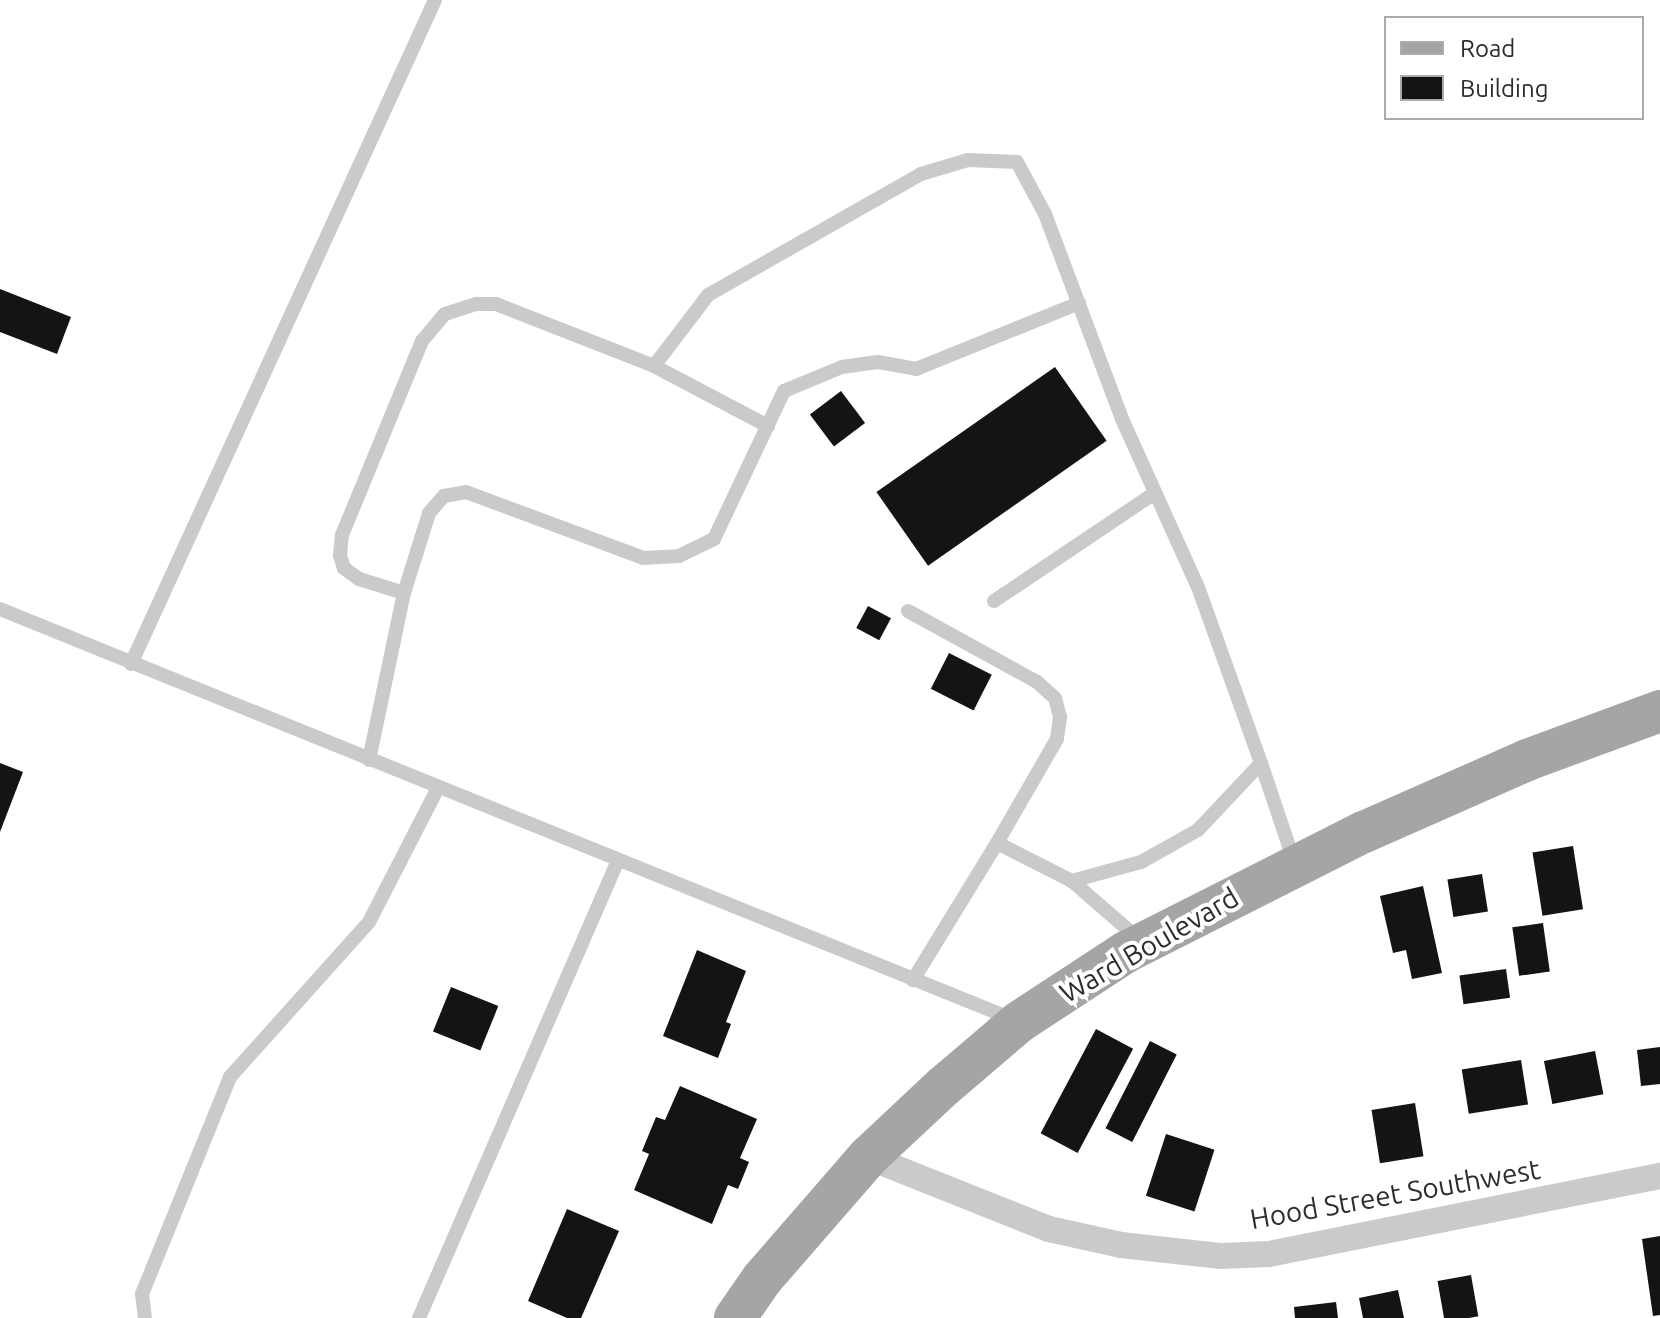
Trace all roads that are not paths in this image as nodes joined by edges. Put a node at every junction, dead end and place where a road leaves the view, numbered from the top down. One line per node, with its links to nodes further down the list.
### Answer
1 (435, 0): 10 (lane)
2 (1079, 303): 3 (lane); 4 (lane); 5 (lane)
3 (654, 366): 4 (lane); 6 (lane)
4 (768, 426): 6 (lane)
5 (1155, 493): 7 (lane); 13 (lane)
6 (404, 593): 12 (lane)
7 (994, 601)
8 (0, 609): 10 (lane)
9 (908, 611): 15 (lane)
10 (131, 664): 12 (lane)
11 (1660, 711): 17 (main road, Ward Boulevard)
12 (369, 760): 14 (lane)
13 (1261, 763): 17 (lane); 18 (lane)
14 (438, 788): 16 (lane); 24 (lane)
15 (997, 843): 18 (lane); 20 (lane)
16 (618, 861): 20 (lane); 25 (lane)
17 (1295, 866): 19 (main road, Ward Boulevard)
18 (1072, 881): 19 (lane)
19 (1143, 943): 21 (main road, Ward Boulevard)
20 (913, 980): 21 (lane)
21 (1019, 1022): 22 (main road, Ward Boulevard)
22 (868, 1157): 23 (street, Hood Street Southwest); 26 (main road, Ward Boulevard)
23 (1660, 1176)
24 (145, 1318)
25 (419, 1318)
26 (735, 1318)

